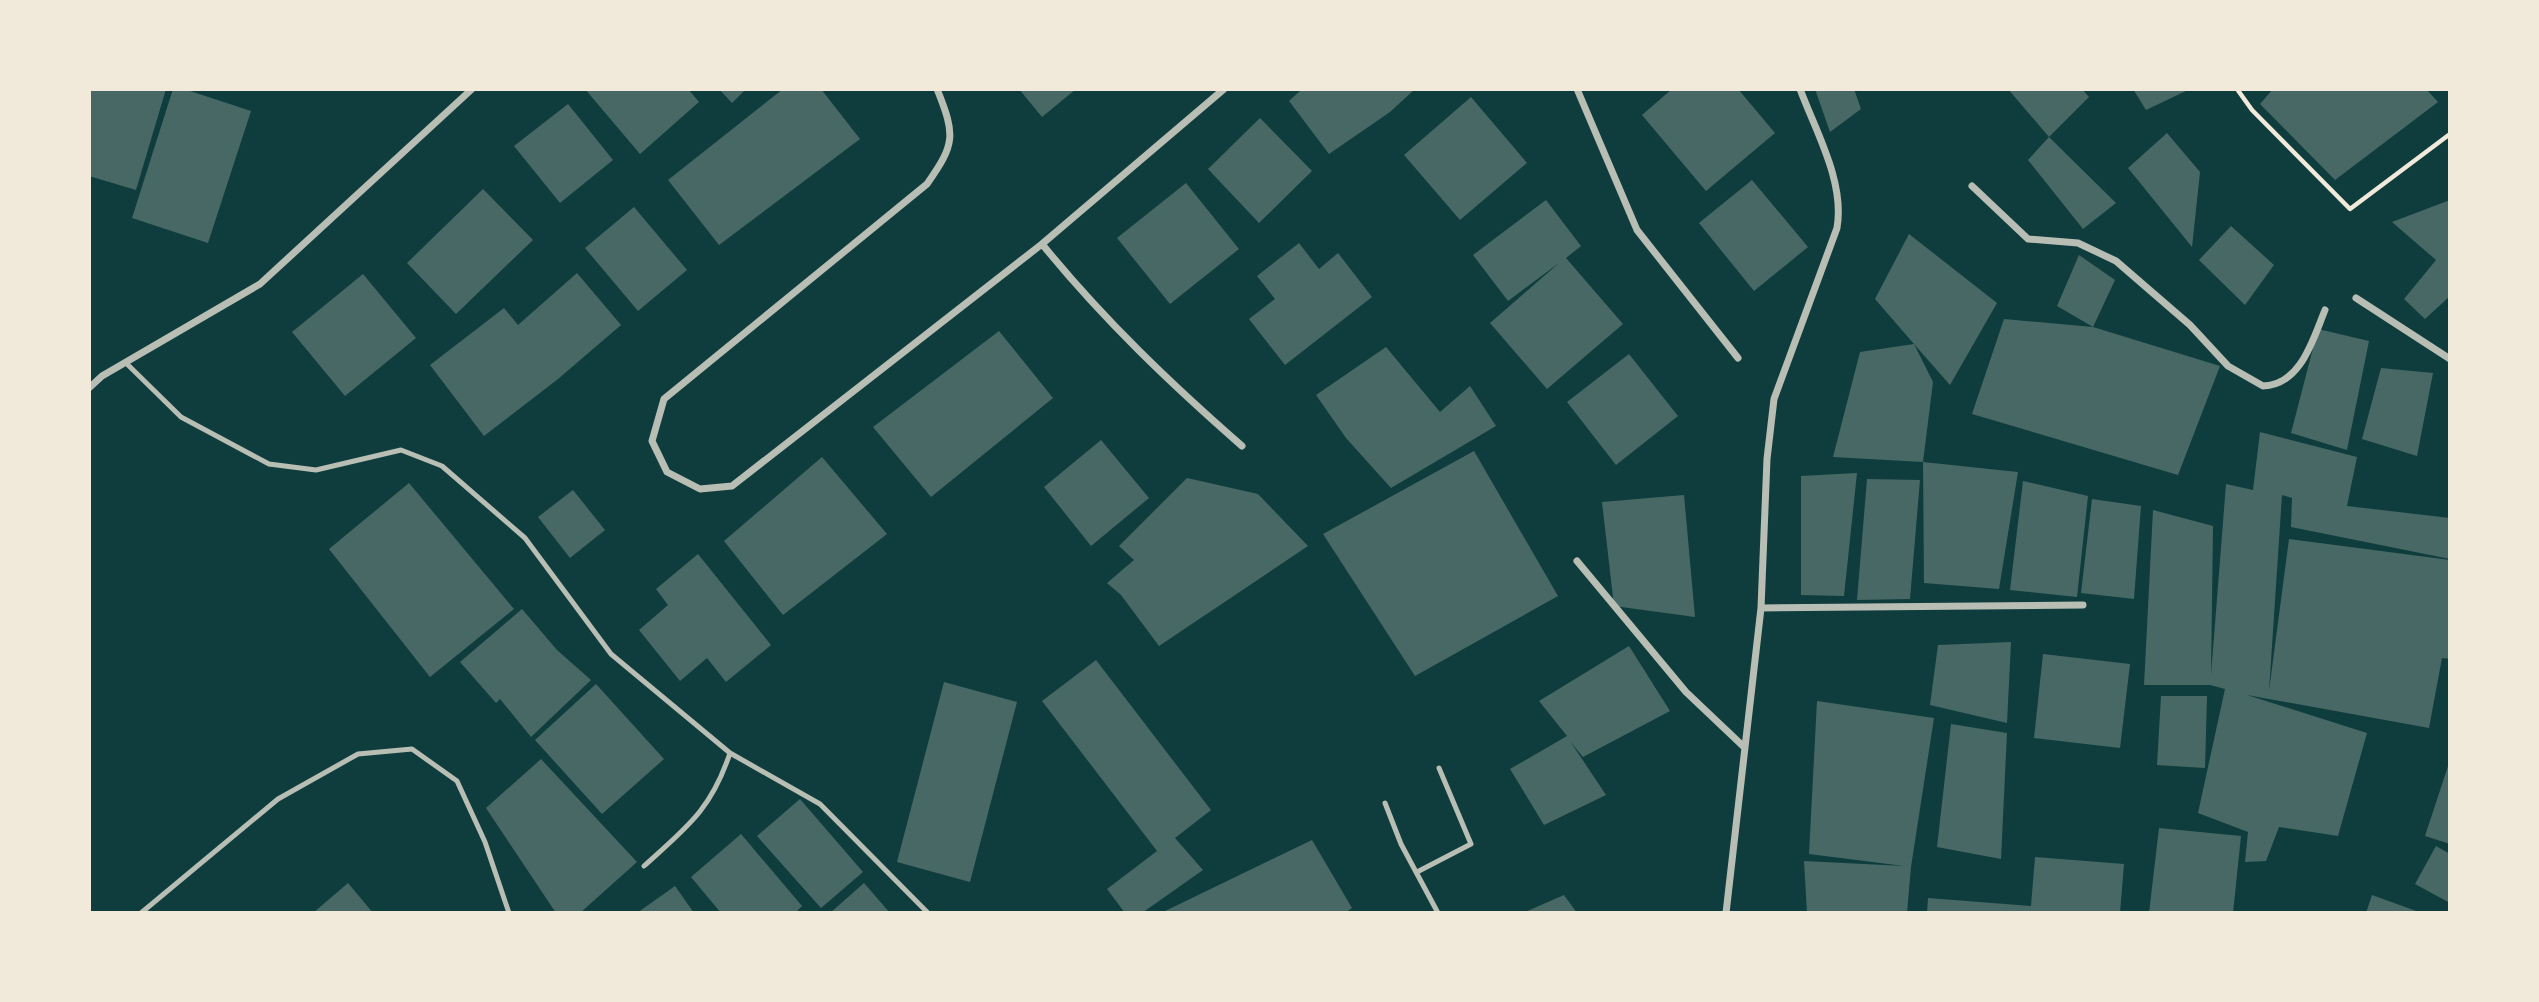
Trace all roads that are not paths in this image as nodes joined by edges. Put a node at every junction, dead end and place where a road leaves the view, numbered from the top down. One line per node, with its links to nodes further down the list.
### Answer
1 (472, 89): 12 (street)
2 (937, 89): 7 (street)
3 (1224, 89): 7 (street)
4 (1577, 89): 10 (street)
5 (1800, 89): 17 (street)
6 (1972, 186): 9 (street)
7 (1042, 244): 14 (street)
8 (2356, 298): 11 (street)
9 (2325, 310)
10 (1738, 358)
11 (2450, 359)
12 (126, 363): 13 (street); 19 (lane)
13 (89, 388)
14 (1242, 446)
15 (1577, 561): 18 (street)
16 (2083, 605): 17 (street)
17 (1762, 608): 18 (street)
18 (1744, 747): 28 (street)
19 (730, 753): 22 (lane); 26 (lane)
20 (1439, 768): 23 (lane)
21 (1385, 803): 23 (lane)
22 (644, 866)
23 (1417, 872): 27 (lane)
24 (141, 913): 25 (lane)
25 (509, 913)
26 (928, 913)
27 (1438, 913)
28 (1726, 913)

